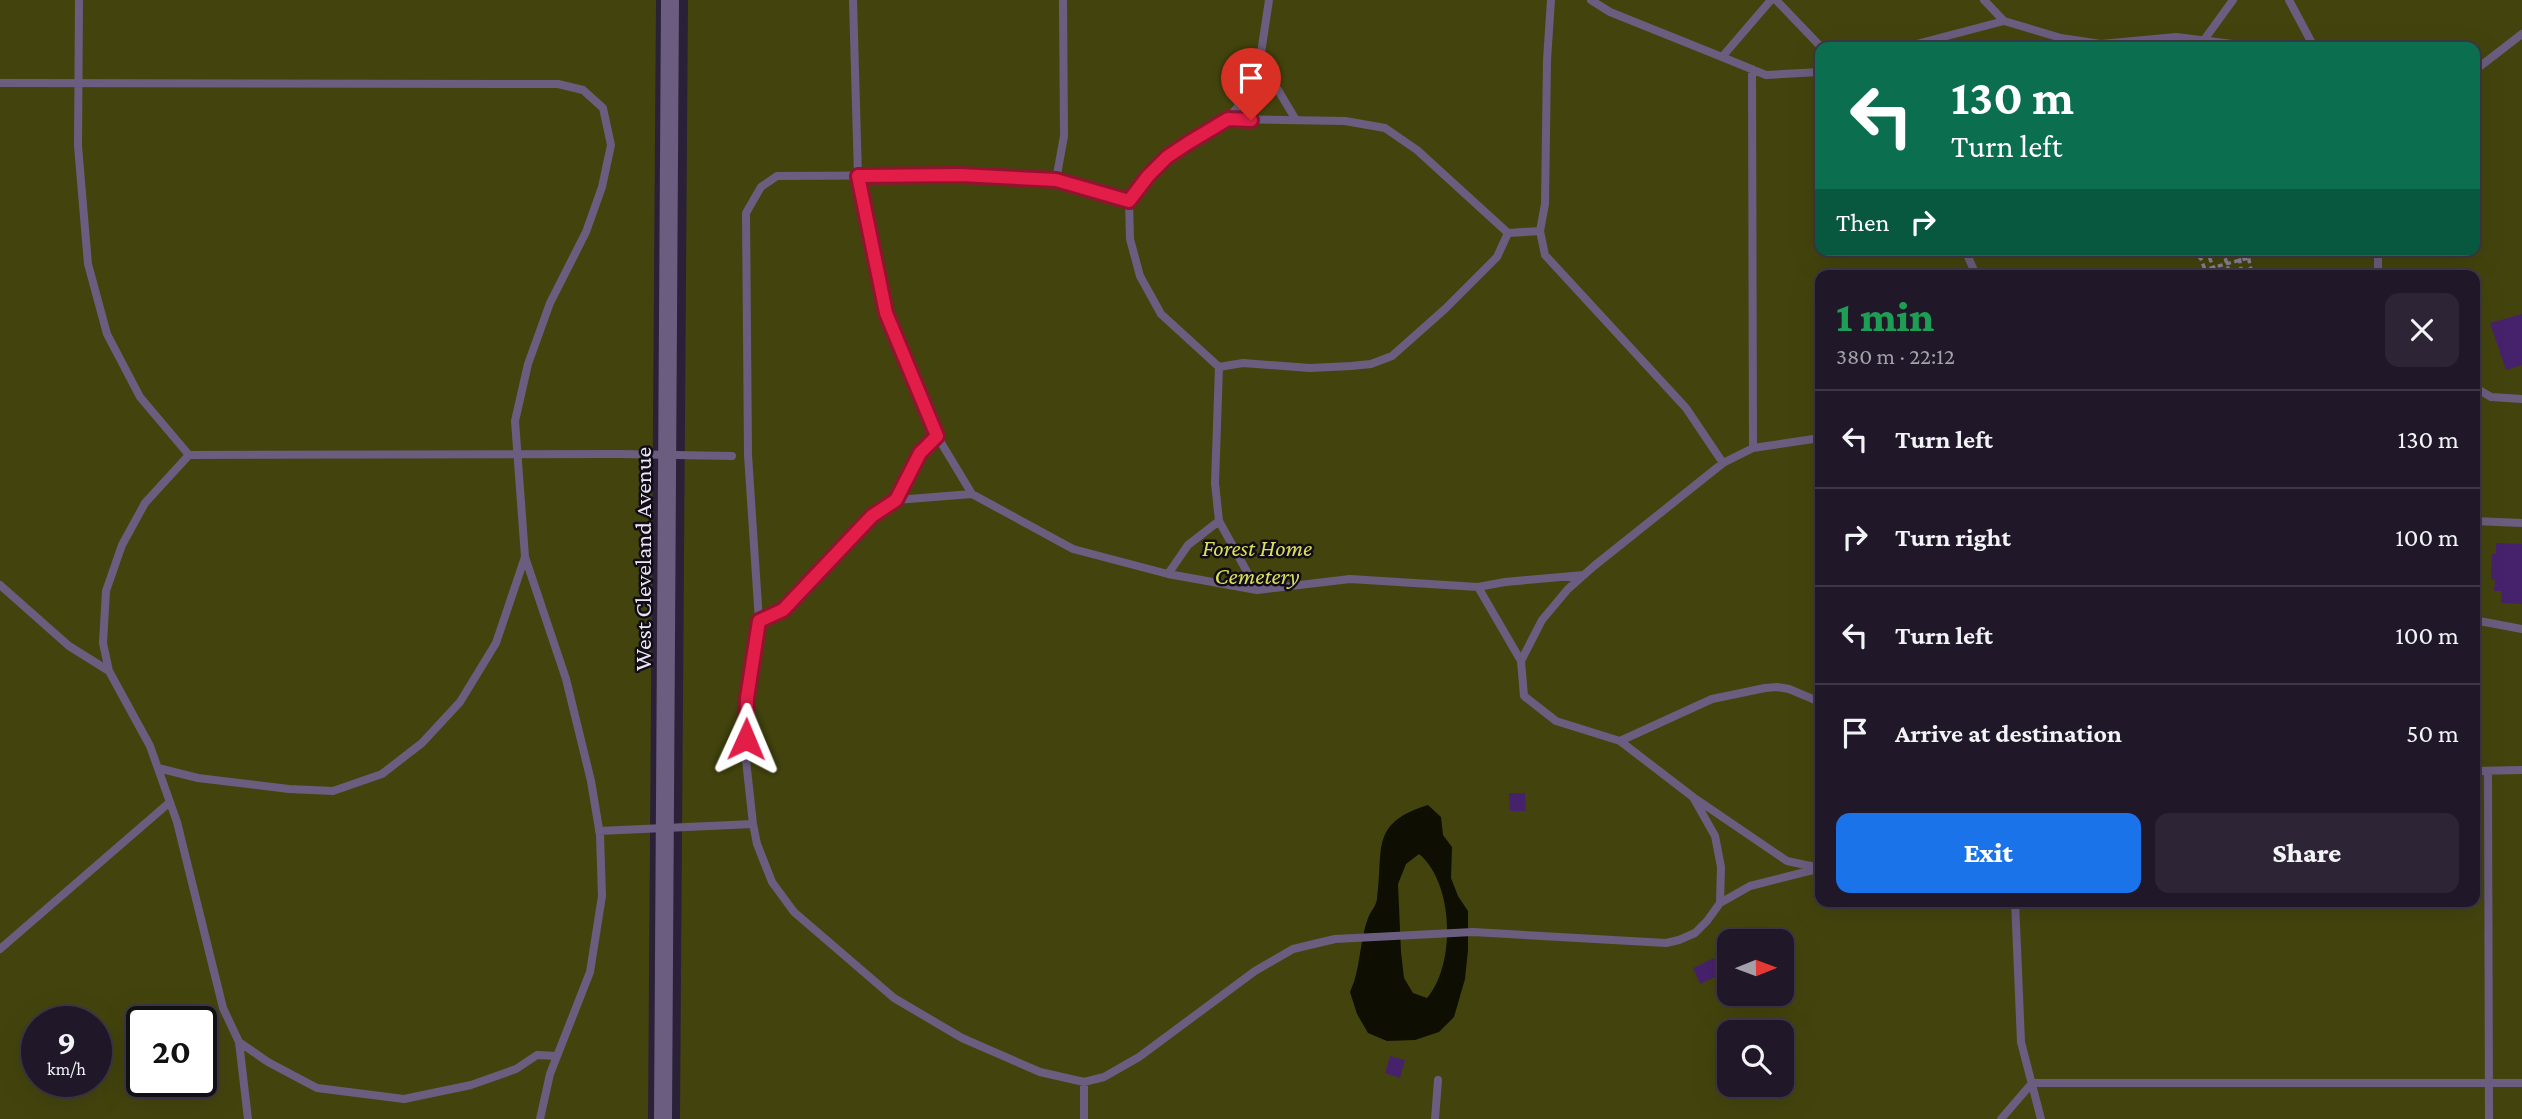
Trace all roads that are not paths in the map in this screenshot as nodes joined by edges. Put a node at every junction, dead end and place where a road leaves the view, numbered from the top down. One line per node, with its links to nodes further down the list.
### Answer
1 (79, 0): 27 (lane)
2 (670, 0): 70 (street, West Cleveland Avenue)
3 (853, 0): 30 (lane)
4 (1063, 0): 31 (lane)
5 (1269, 0): 22 (lane)
6 (1551, 0): 33 (lane)
7 (1591, 0): 21 (lane)
8 (1774, 0): 15 (lane); 21 (lane)
9 (1984, 0): 12 (lane)
10 (2233, 0): 14 (lane)
11 (2290, 0): 20 (lane)
12 (2004, 21): 16 (lane); 17 (lane)
13 (2522, 34): 23 (lane)
14 (2204, 40): 18 (lane); 19 (lane)
15 (1816, 42)
16 (1924, 42)
17 (2080, 42)
18 (2134, 42)
19 (2219, 42)
20 (2311, 42)
21 (1722, 57): 24 (lane)
22 (1259, 58): 28 (lane); 29 (lane)
23 (2480, 66)
24 (1752, 69): 25 (lane); 40 (lane)
25 (1815, 72)
26 (0, 83): 27 (lane)
27 (79, 84): 41 (lane); 42 (lane)
28 (1228, 119): 29 (lane); 32 (lane)
29 (1296, 120): 34 (lane)
30 (858, 176): 31 (lane); 38 (lane); 43 (lane)
31 (1056, 180): 32 (lane)
32 (1129, 201): 35 (lane)
33 (1540, 231): 34 (lane); 44 (lane)
34 (1508, 233): 35 (lane)
35 (1219, 367): 48 (lane)
36 (2480, 391): 37 (lane)
37 (2522, 399)
38 (937, 436): 45 (lane); 46 (lane)
39 (1815, 439): 40 (lane)
40 (1753, 448): 44 (lane)
41 (518, 454): 42 (lane); 43 (lane, bridge); 50 (lane)
42 (189, 455): 60 (lane)
43 (748, 455): 56 (lane)
44 (1723, 463): 52 (lane)
45 (972, 494): 46 (lane); 51 (lane)
46 (896, 500): 56 (lane)
47 (2480, 521): 49 (lane)
48 (1219, 522): 51 (lane); 55 (lane)
49 (2522, 523)
50 (525, 557): 63 (lane); 71 (lane)
51 (1168, 574): 55 (lane)
52 (1584, 575): 54 (lane); 59 (lane)
53 (0, 585): 60 (lane)
54 (1478, 587): 55 (lane); 59 (lane)
55 (1257, 590)
56 (759, 621): 69 (lane)
57 (2480, 621): 58 (lane)
58 (2522, 629)
59 (1521, 661): 62 (lane)
60 (109, 671): 63 (lane)
61 (1815, 700): 62 (lane)
62 (1620, 741): 67 (lane)
63 (158, 768): 68 (lane)
64 (2522, 770): 66 (lane)
65 (2480, 771): 66 (lane)
66 (2488, 771): 82 (lane)
67 (1693, 797): 72 (lane); 74 (lane)
68 (170, 802): 76 (lane); 77 (lane)
69 (753, 824): 70 (lane); 80 (lane)
70 (665, 829): 71 (lane); 86 (street, West Cleveland Avenue)
71 (599, 831): 78 (lane)
72 (1815, 867)
73 (1815, 869): 74 (lane)
74 (1720, 903): 80 (lane)
75 (2015, 907): 81 (lane)
76 (0, 949)
77 (239, 1042): 78 (lane); 84 (lane)
78 (557, 1056): 85 (lane)
79 (1438, 1080): 88 (lane)
80 (1084, 1082): 87 (lane)
81 (2032, 1083): 82 (lane); 89 (lane); 90 (lane)
82 (2489, 1083): 83 (lane); 91 (lane)
83 (2522, 1083)
84 (248, 1119)
85 (540, 1119)
86 (663, 1119)
87 (1084, 1119)
88 (1434, 1119)
89 (2001, 1119)
90 (2041, 1119)
91 (2489, 1119)

